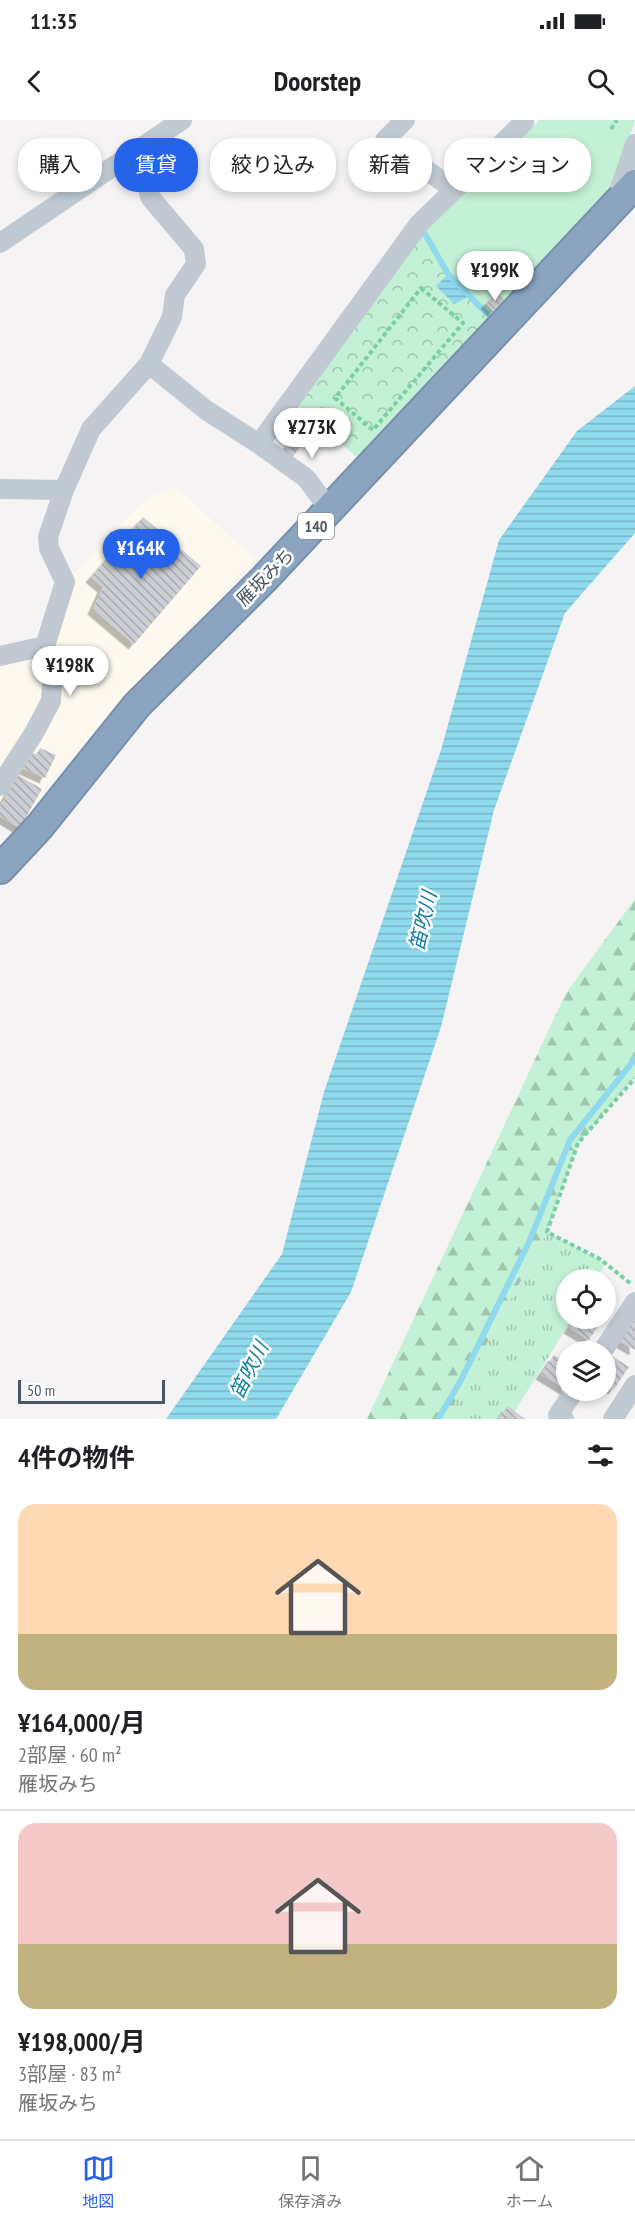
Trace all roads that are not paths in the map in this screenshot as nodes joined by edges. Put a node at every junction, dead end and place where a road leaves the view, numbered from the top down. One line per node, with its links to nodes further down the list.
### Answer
1 (182, 120): 4 (street)
2 (405, 120): 8 (street)
3 (523, 120): 5 (street)
4 (156, 138)
5 (507, 138)
6 (635, 144): 9 (street)
7 (114, 166): 12 (street)
8 (444, 183)
9 (630, 190): 17 (highway, 雁坂みち / 140)
10 (149, 192): 13 (street)
11 (450, 192): 14 (street)
12 (0, 243)
13 (149, 364): 14 (street); 16 (street)
14 (259, 444): 17 (street)
15 (0, 489): 16 (street)
16 (64, 490): 18 (street)
17 (330, 510): 21 (highway, 雁坂みち / 140)
18 (45, 646): 19 (street); 20 (street)
19 (0, 656)
20 (0, 786)
21 (0, 869)
22 (635, 1302): 23 (street)
23 (609, 1341)
24 (635, 1385): 27 (street)
25 (568, 1401): 26 (street)
26 (564, 1419)
27 (613, 1419)

